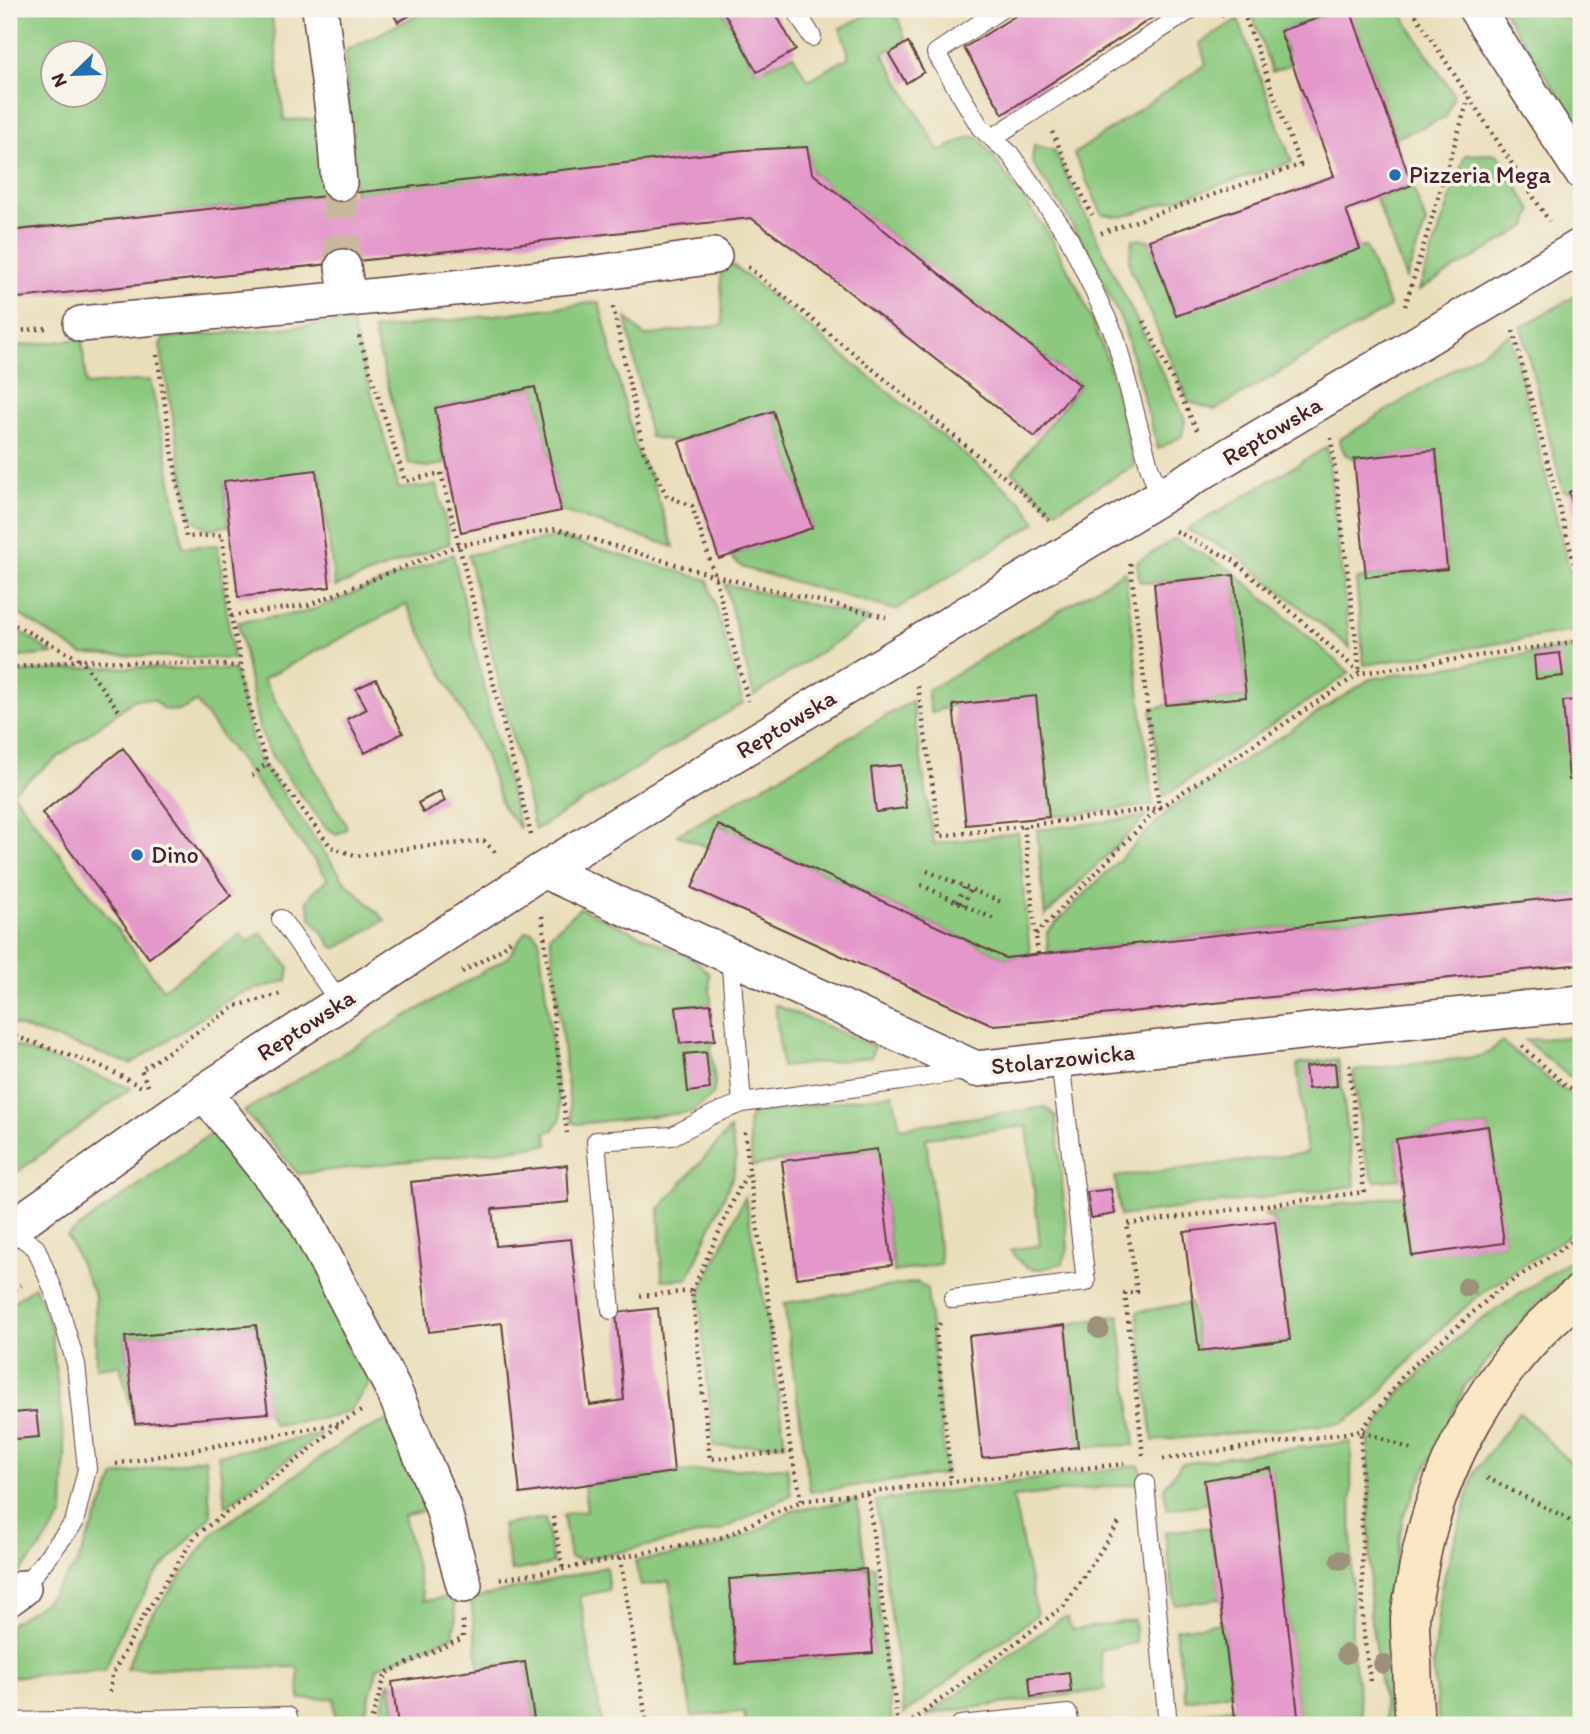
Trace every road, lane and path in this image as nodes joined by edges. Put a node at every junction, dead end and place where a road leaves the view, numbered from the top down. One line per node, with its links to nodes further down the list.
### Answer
1 (320, 9): 12 (street)
2 (795, 9): 8 (lane)
3 (1001, 9): 10 (lane)
4 (1192, 9): 10 (lane)
5 (1242, 9): 14 (path)
6 (1412, 9): 9 (path)
7 (1476, 9): 11 (street)
8 (812, 37)
9 (1469, 97): 13 (path); 19 (path)
10 (992, 138): 24 (lane)
11 (1581, 170)
12 (339, 183)
13 (1550, 222)
14 (1101, 233)
15 (1581, 246): 24 (street, Reptowska)
16 (714, 256): 17 (street); 25 (path)
17 (598, 273): 18 (street); 29 (path)
18 (345, 283): 20 (street); 27 (path)
19 (1402, 314)
20 (151, 318): 21 (street); 31 (path)
21 (81, 324)
22 (1511, 326): 30 (path)
23 (1330, 434): 38 (path)
24 (1160, 497): 46 (street, Reptowska)
25 (1052, 524)
26 (1176, 531): 38 (path)
27 (459, 545): 29 (path); 31 (path); 46 (path)
28 (1130, 561): 44 (path)
29 (715, 576): 32 (path); 40 (path)
30 (1581, 589)
31 (231, 616): 36 (path)
32 (897, 619)
33 (9, 622): 35 (path)
34 (1581, 641): 38 (path)
35 (81, 660): 36 (path); 37 (path); 41 (path)
36 (240, 666): 42 (path)
37 (9, 668)
38 (1360, 673): 44 (path)
39 (918, 685): 45 (path)
40 (749, 706)
41 (120, 712)
42 (267, 763): 43 (path); 46 (path)
43 (252, 776)
44 (1159, 808): 45 (path); 57 (path)
45 (1024, 826): 57 (path)
46 (538, 855): 59 (street, Stolarzowicka); 60 (street, Reptowska)
47 (927, 871): 49 (path)
48 (921, 885): 51 (path)
49 (964, 887): 50 (path); 51 (path)
50 (970, 890): 52 (path); 53 (path)
51 (957, 902): 53 (path)
52 (1001, 902)
53 (963, 905): 56 (path)
54 (541, 910): 70 (path)
55 (281, 919): 60 (lane)
56 (994, 919)
57 (1036, 934): 58 (path)
58 (1038, 954)
59 (730, 956): 66 (street, Stolarzowicka); 69 (lane)
60 (340, 1003): 67 (street, Reptowska)
61 (1581, 1003): 62 (street, Stolarzowicka)
62 (1485, 1013): 63 (street, Stolarzowicka); 68 (path)
63 (1345, 1027): 65 (street, Stolarzowicka); 82 (path)
64 (9, 1034): 67 (path)
65 (1060, 1060): 66 (street, Stolarzowicka); 76 (lane)
66 (976, 1069): 69 (lane)
67 (204, 1092): 72 (street, Reptowska); 78 (street)
68 (1581, 1094)
69 (742, 1103): 70 (lane); 71 (path)
70 (596, 1142): 77 (lane)
71 (749, 1171): 74 (path); 81 (path)
72 (9, 1229): 84 (lane)
73 (1581, 1237): 80 (path)
74 (692, 1291): 77 (path); 81 (path)
75 (1581, 1293): 83 (street)
76 (953, 1299): 85 (path)
77 (611, 1303)
78 (394, 1391): 79 (path); 93 (street)
79 (342, 1422): 84 (path); 96 (path)
80 (1361, 1431): 82 (path); 83 (path); 95 (path)
81 (791, 1452): 88 (path)
82 (1143, 1462): 85 (path); 86 (path)
83 (1450, 1462): 90 (path); 106 (street)
84 (87, 1469): 94 (lane)
85 (951, 1482): 87 (path)
86 (1145, 1483): 102 (path); 105 (lane)
87 (868, 1494): 88 (path); 101 (path)
88 (802, 1501): 91 (path)
89 (553, 1517): 92 (path)
90 (1581, 1530)
91 (620, 1558): 92 (path); 100 (path)
92 (563, 1569): 93 (path)
93 (464, 1585): 99 (path)
94 (16, 1593)
95 (1370, 1684)
96 (106, 1720): 97 (lane); 98 (lane)
97 (9, 1722)
98 (288, 1725)
99 (370, 1725)
100 (647, 1725)
101 (898, 1725)
102 (907, 1725)
103 (960, 1725): 104 (lane)
104 (1069, 1725)
105 (1168, 1725)
106 (1415, 1725)

